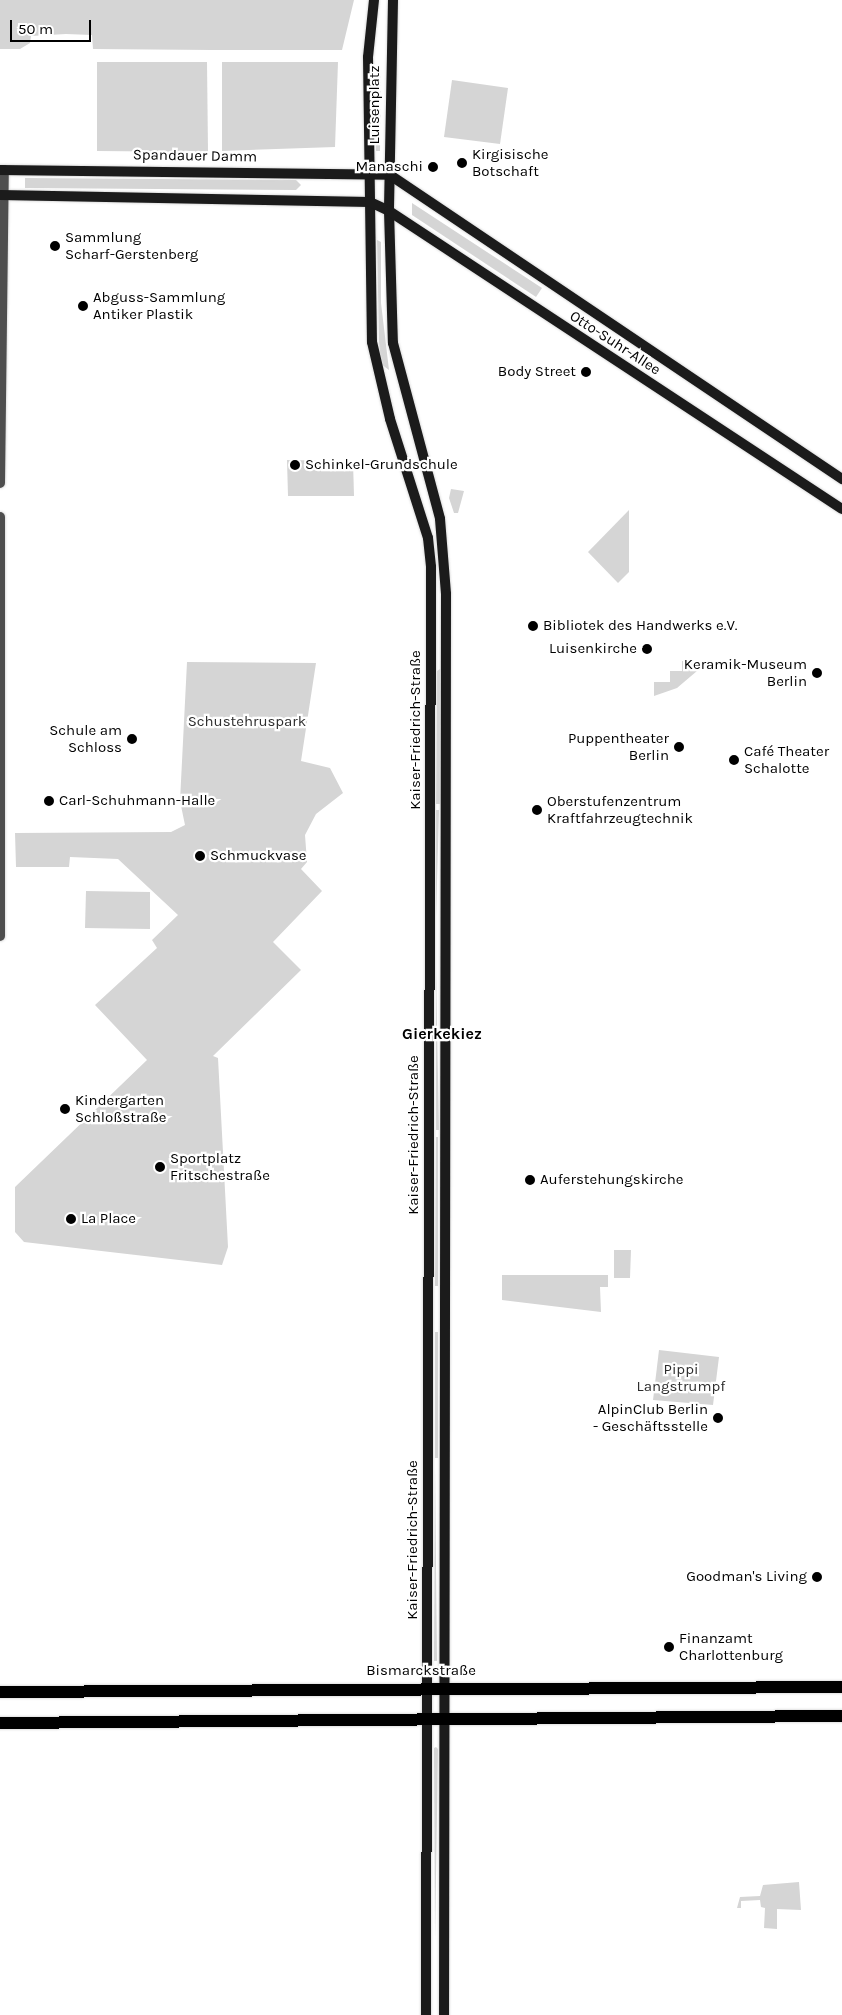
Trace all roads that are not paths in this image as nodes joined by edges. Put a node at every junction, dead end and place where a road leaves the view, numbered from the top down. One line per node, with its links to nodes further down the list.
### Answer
1 (374, 0): 4 (main road, Luisenplatz)
2 (393, 0): 5 (main road, Luisenplatz)
3 (2, 170): 4 (main road, Spandauer Damm); 6 (street)
4 (370, 173): 5 (main road, Spandauer Damm); 7 (main road, Kaiser-Friedrich-Straße)
5 (390, 175): 8 (main road, Luisenplatz); 9 (main road, Otto-Suhr-Allee)
6 (2, 195): 7 (main road); 10 (street)
7 (370, 202): 8 (main road, Otto-Suhr-Allee); 15 (main road, Kaiser-Friedrich-Straße)
8 (390, 211): 11 (main road, Otto-Suhr-Allee); 16 (main road, Kaiser-Friedrich-Straße)
9 (842, 480)
10 (0, 483)
11 (842, 509)
12 (0, 517): 13 (street)
13 (0, 936)
14 (842, 1687): 16 (main road, Bismarckstraße)
15 (427, 1688): 16 (main road, Bismarckstraße); 17 (main road, Bismarckstraße); 19 (main road, Kaiser-Friedrich-Straße)
16 (446, 1688): 20 (main road, Kaiser-Friedrich-Straße)
17 (0, 1692)
18 (842, 1716): 20 (main road)
19 (427, 1721): 20 (main road); 21 (main road); 22 (main road, Kaiser-Friedrich-Straße)
20 (445, 1721): 23 (main road, Kaiser-Friedrich-Straße)
21 (0, 1723)
22 (426, 2015)
23 (444, 2015)

